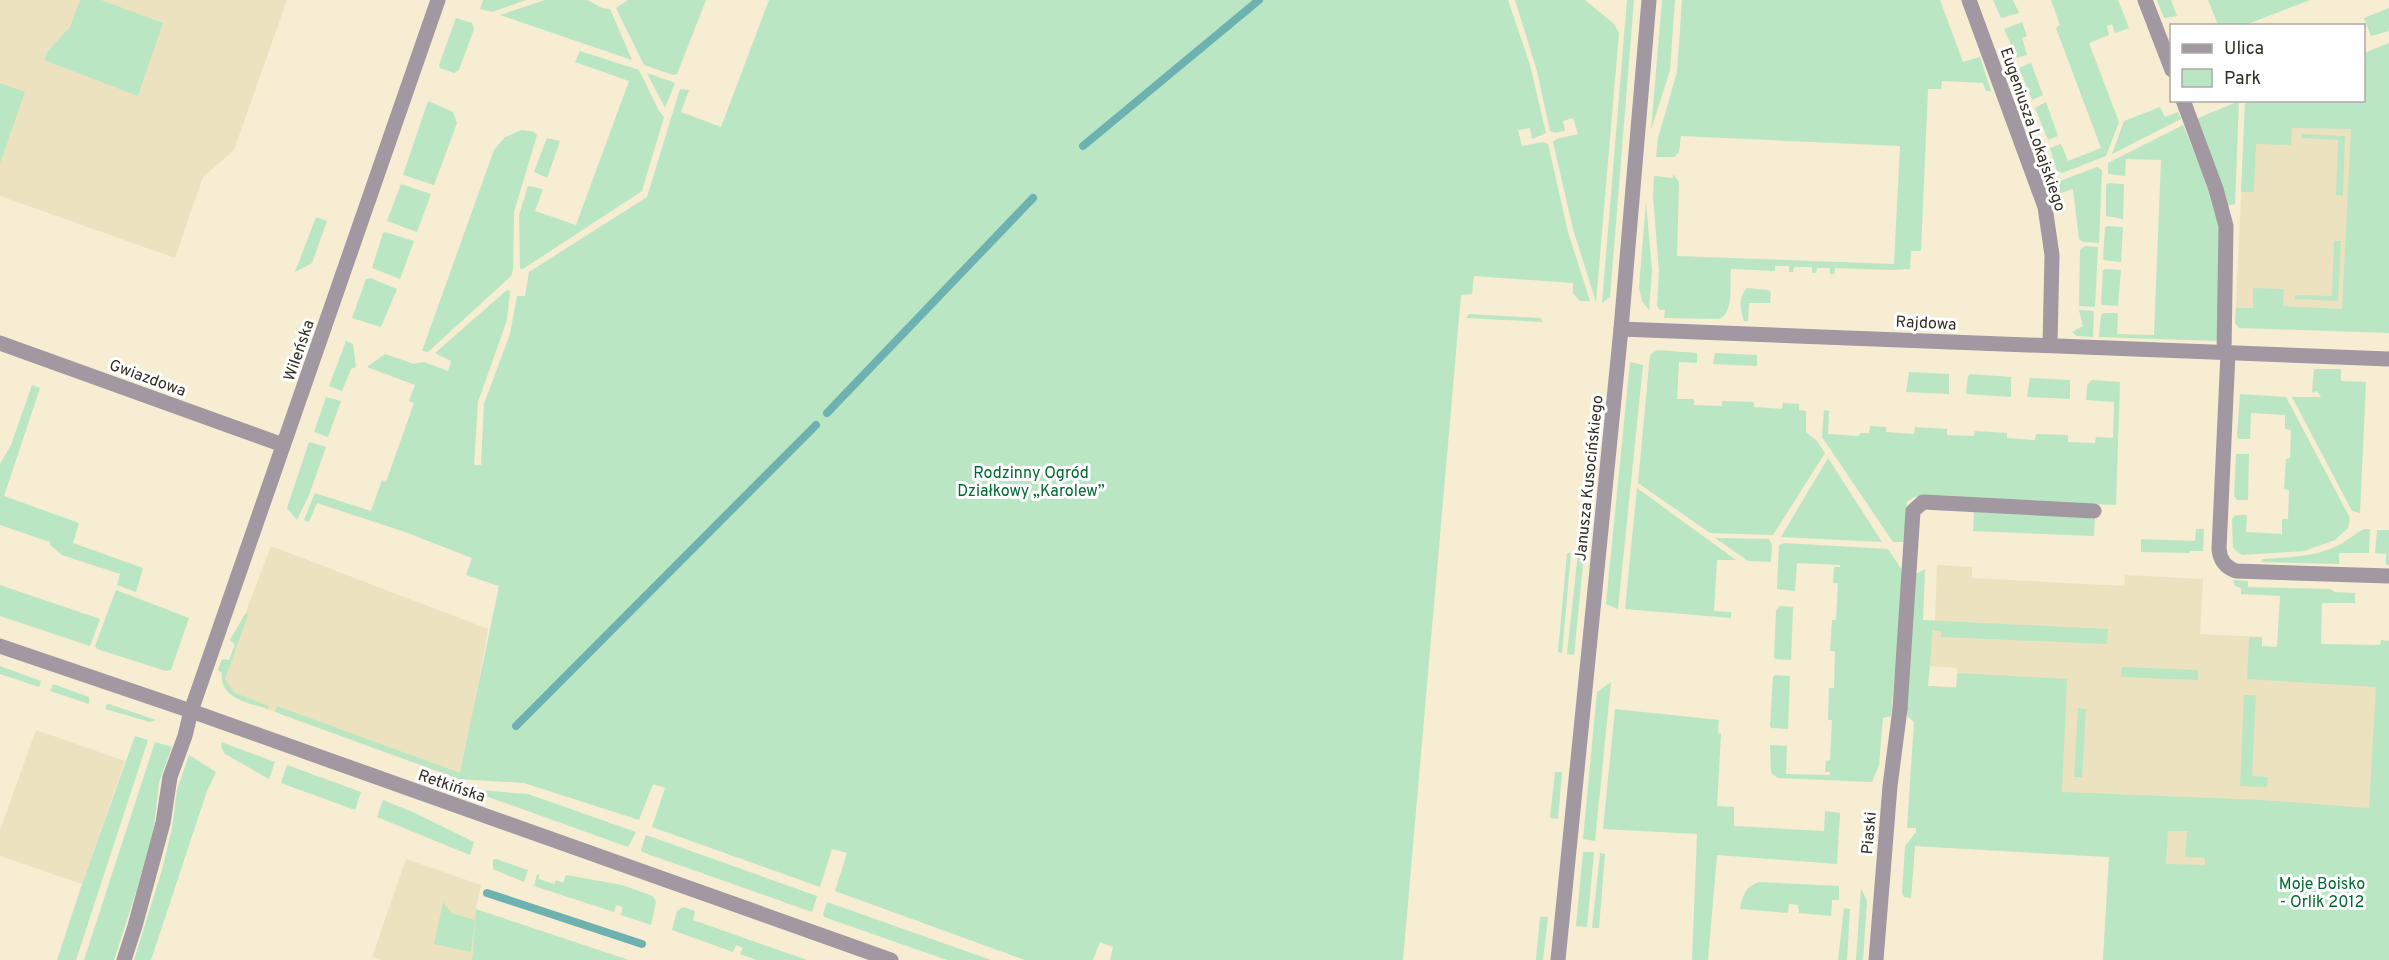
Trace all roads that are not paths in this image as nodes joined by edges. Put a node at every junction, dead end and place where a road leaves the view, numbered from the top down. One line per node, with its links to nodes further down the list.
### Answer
1 (438, 0): 12 (street, Wileńska)
2 (1648, 0): 7 (street, Janusza Kusocińskiego)
3 (1969, 0): 9 (street, Eugeniusza Lokajskiego)
4 (2145, 0): 5 (street)
5 (2170, 65)
6 (2184, 102): 10 (street)
7 (1621, 329): 9 (street, Rajdowa); 19 (street, Janusza Kusocińskiego)
8 (0, 343): 12 (street, Gwiazdowa)
9 (2050, 345): 10 (street, Rajdowa)
10 (2226, 352): 11 (street, Rajdowa); 14 (street)
11 (2389, 359)
12 (283, 445): 16 (street, Wileńska)
13 (2094, 511): 20 (street, Piaski)
14 (2389, 576)
15 (0, 646): 16 (street, Retkińska)
16 (191, 711): 17 (street, Wileńska); 18 (street, Retkińska)
17 (124, 960)
18 (891, 960)
19 (1558, 960)
20 (1876, 960)

